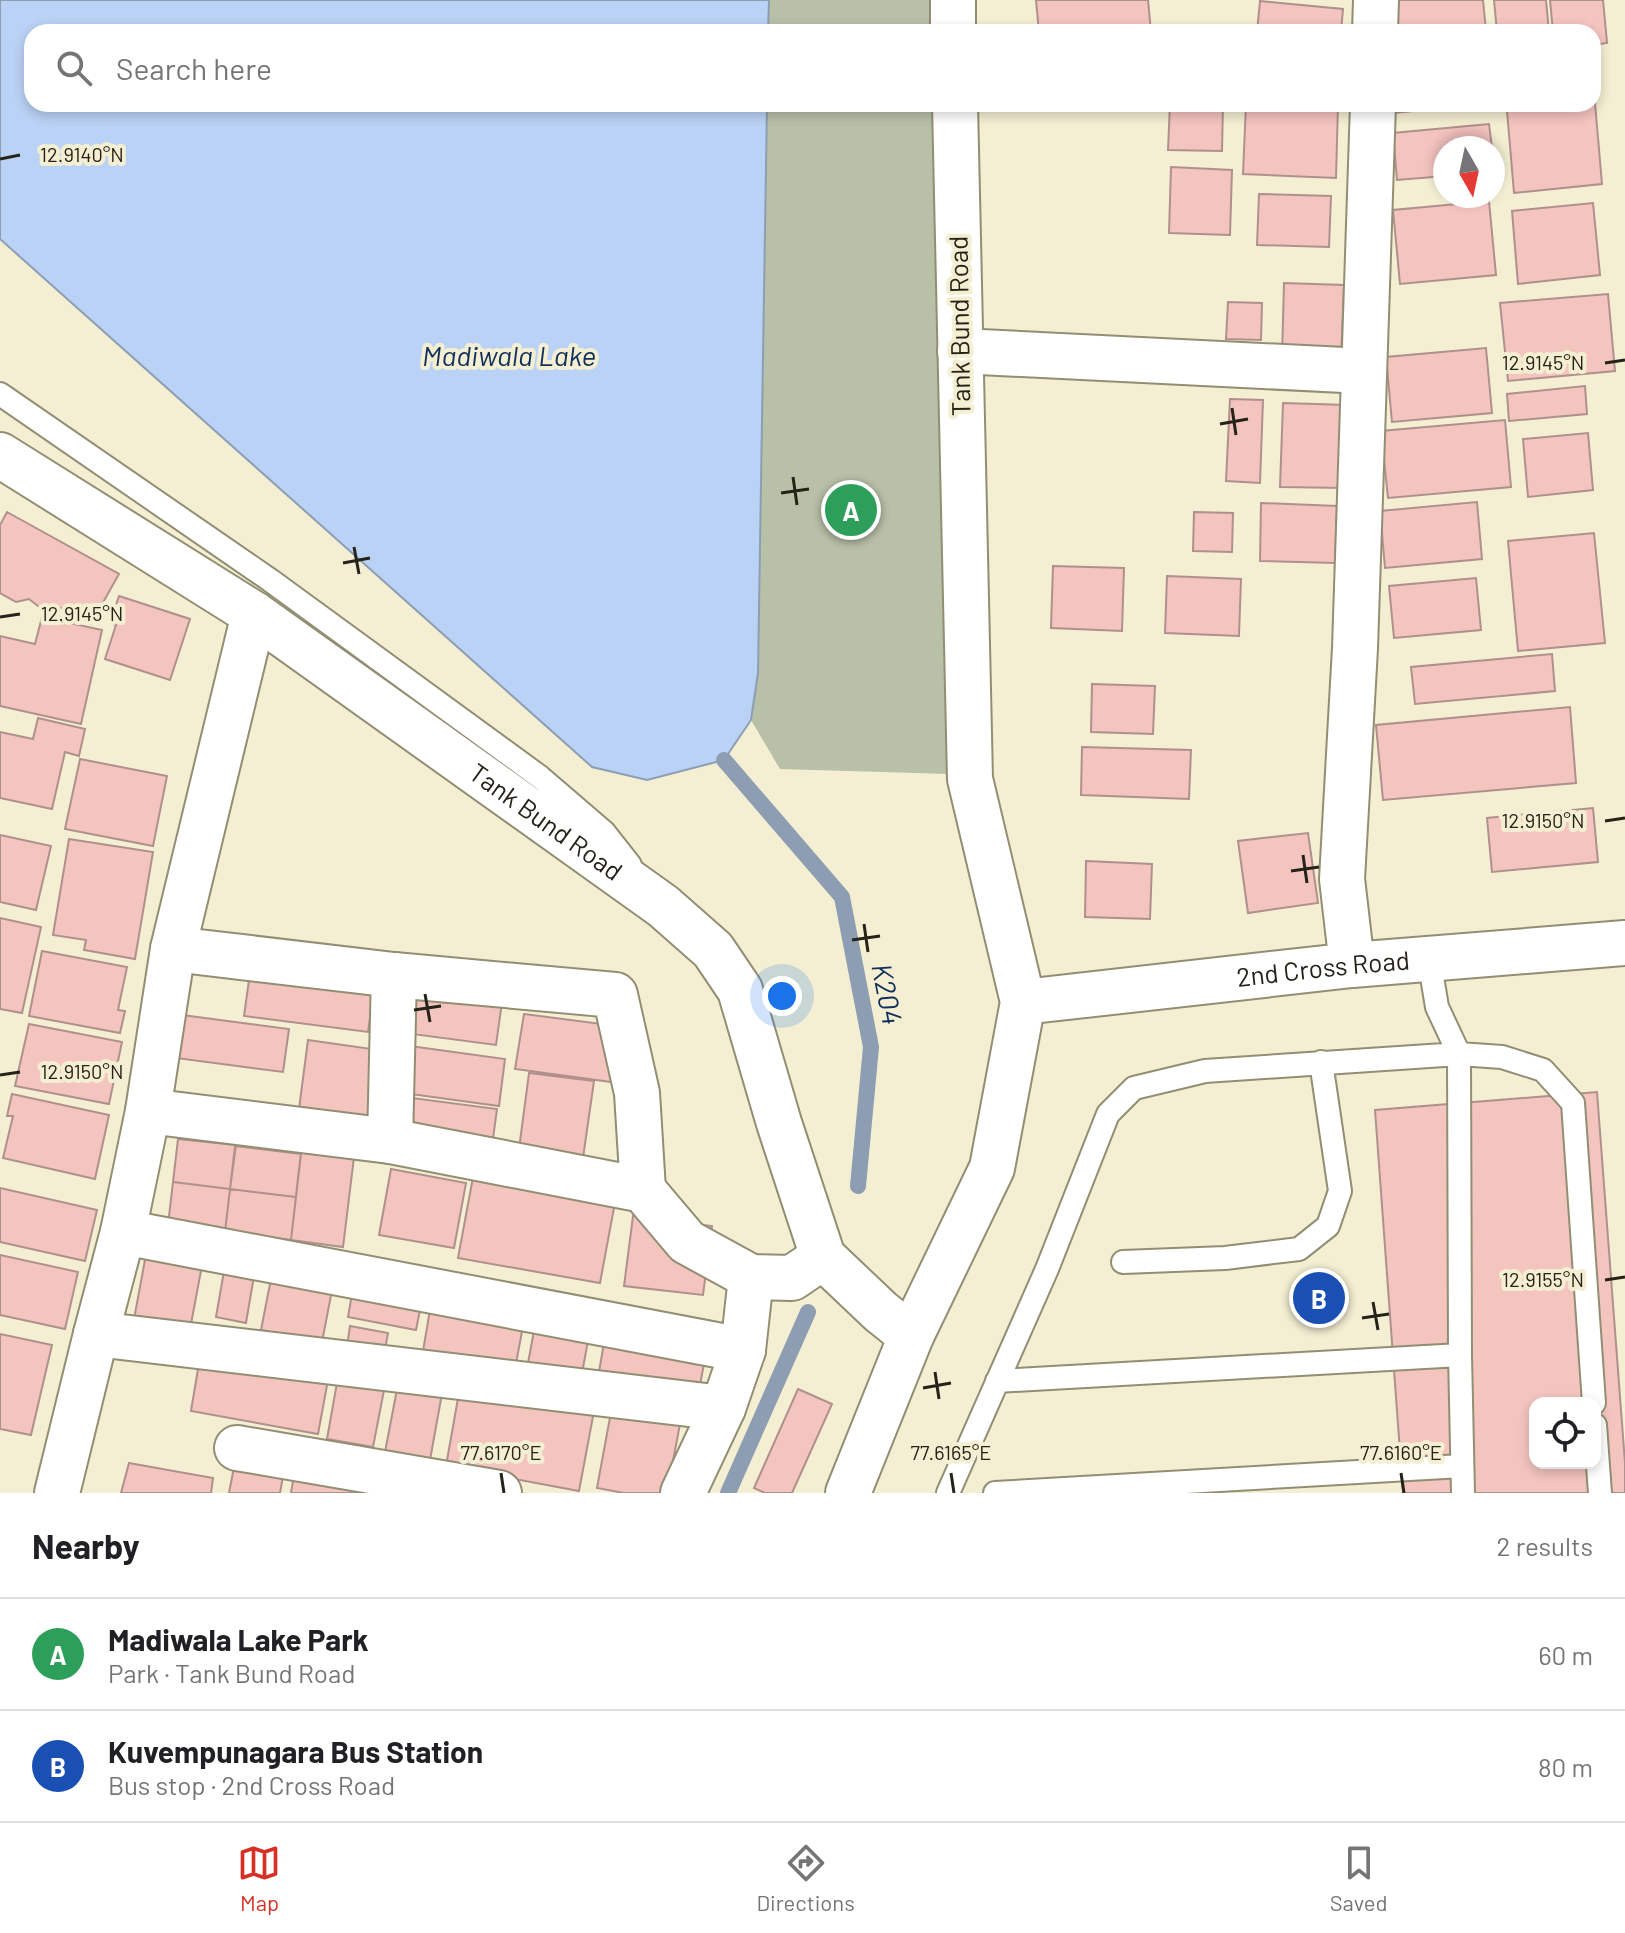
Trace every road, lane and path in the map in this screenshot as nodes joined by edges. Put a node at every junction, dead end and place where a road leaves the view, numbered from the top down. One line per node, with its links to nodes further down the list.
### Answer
1 (953, 0): 3 (street)
2 (1376, 0): 4 (street)
3 (953, 24)
4 (1375, 24)
5 (955, 112): 7 (street, Tank Bund Road)
6 (1373, 112): 8 (street)
7 (960, 351): 8 (street); 18 (street, Tank Bund Road)
8 (1364, 371): 16 (street)
9 (0, 394): 12 (lane)
10 (0, 455): 11 (street, Tank Bund Road)
11 (254, 614): 12 (street, Tank Bund Road); 14 (street)
12 (663, 906): 25 (street, Tank Bund Road)
13 (1625, 943): 15 (street, 2nd Cross Road)
14 (173, 949): 17 (street); 21 (street)
15 (1429, 959): 16 (street, 2nd Cross Road); 19 (lane)
16 (1352, 965): 18 (street, 2nd Cross Road)
17 (394, 975): 22 (street); 23 (street)
18 (1023, 1002): 29 (street, Tank Bund Road)
19 (1459, 1054): 20 (lane); 31 (lane); 33 (lane)
20 (1321, 1062): 26 (lane); 32 (lane)
21 (148, 1111): 22 (street); 24 (street)
22 (390, 1141): 23 (street)
23 (643, 1190): 27 (street)
24 (123, 1232): 28 (street); 30 (street)
25 (823, 1257): 27 (street); 29 (street, Tank Bund Road)
26 (1123, 1262)
27 (751, 1277): 30 (street)
28 (96, 1334): 34 (street); 38 (street)
29 (911, 1336): 41 (street, Tank Bund Road)
30 (743, 1350): 34 (street)
31 (1460, 1355): 32 (lane); 36 (lane)
32 (997, 1381): 42 (lane)
33 (1594, 1397)
34 (723, 1408): 40 (street)
35 (237, 1448): 39 (street)
36 (1462, 1466): 43 (lane); 44 (lane)
37 (1598, 1469): 45 (lane)
38 (57, 1493)
39 (499, 1493)
40 (683, 1493)
41 (848, 1493)
42 (948, 1493)
43 (995, 1493)
44 (1463, 1493)
45 (1600, 1493)

